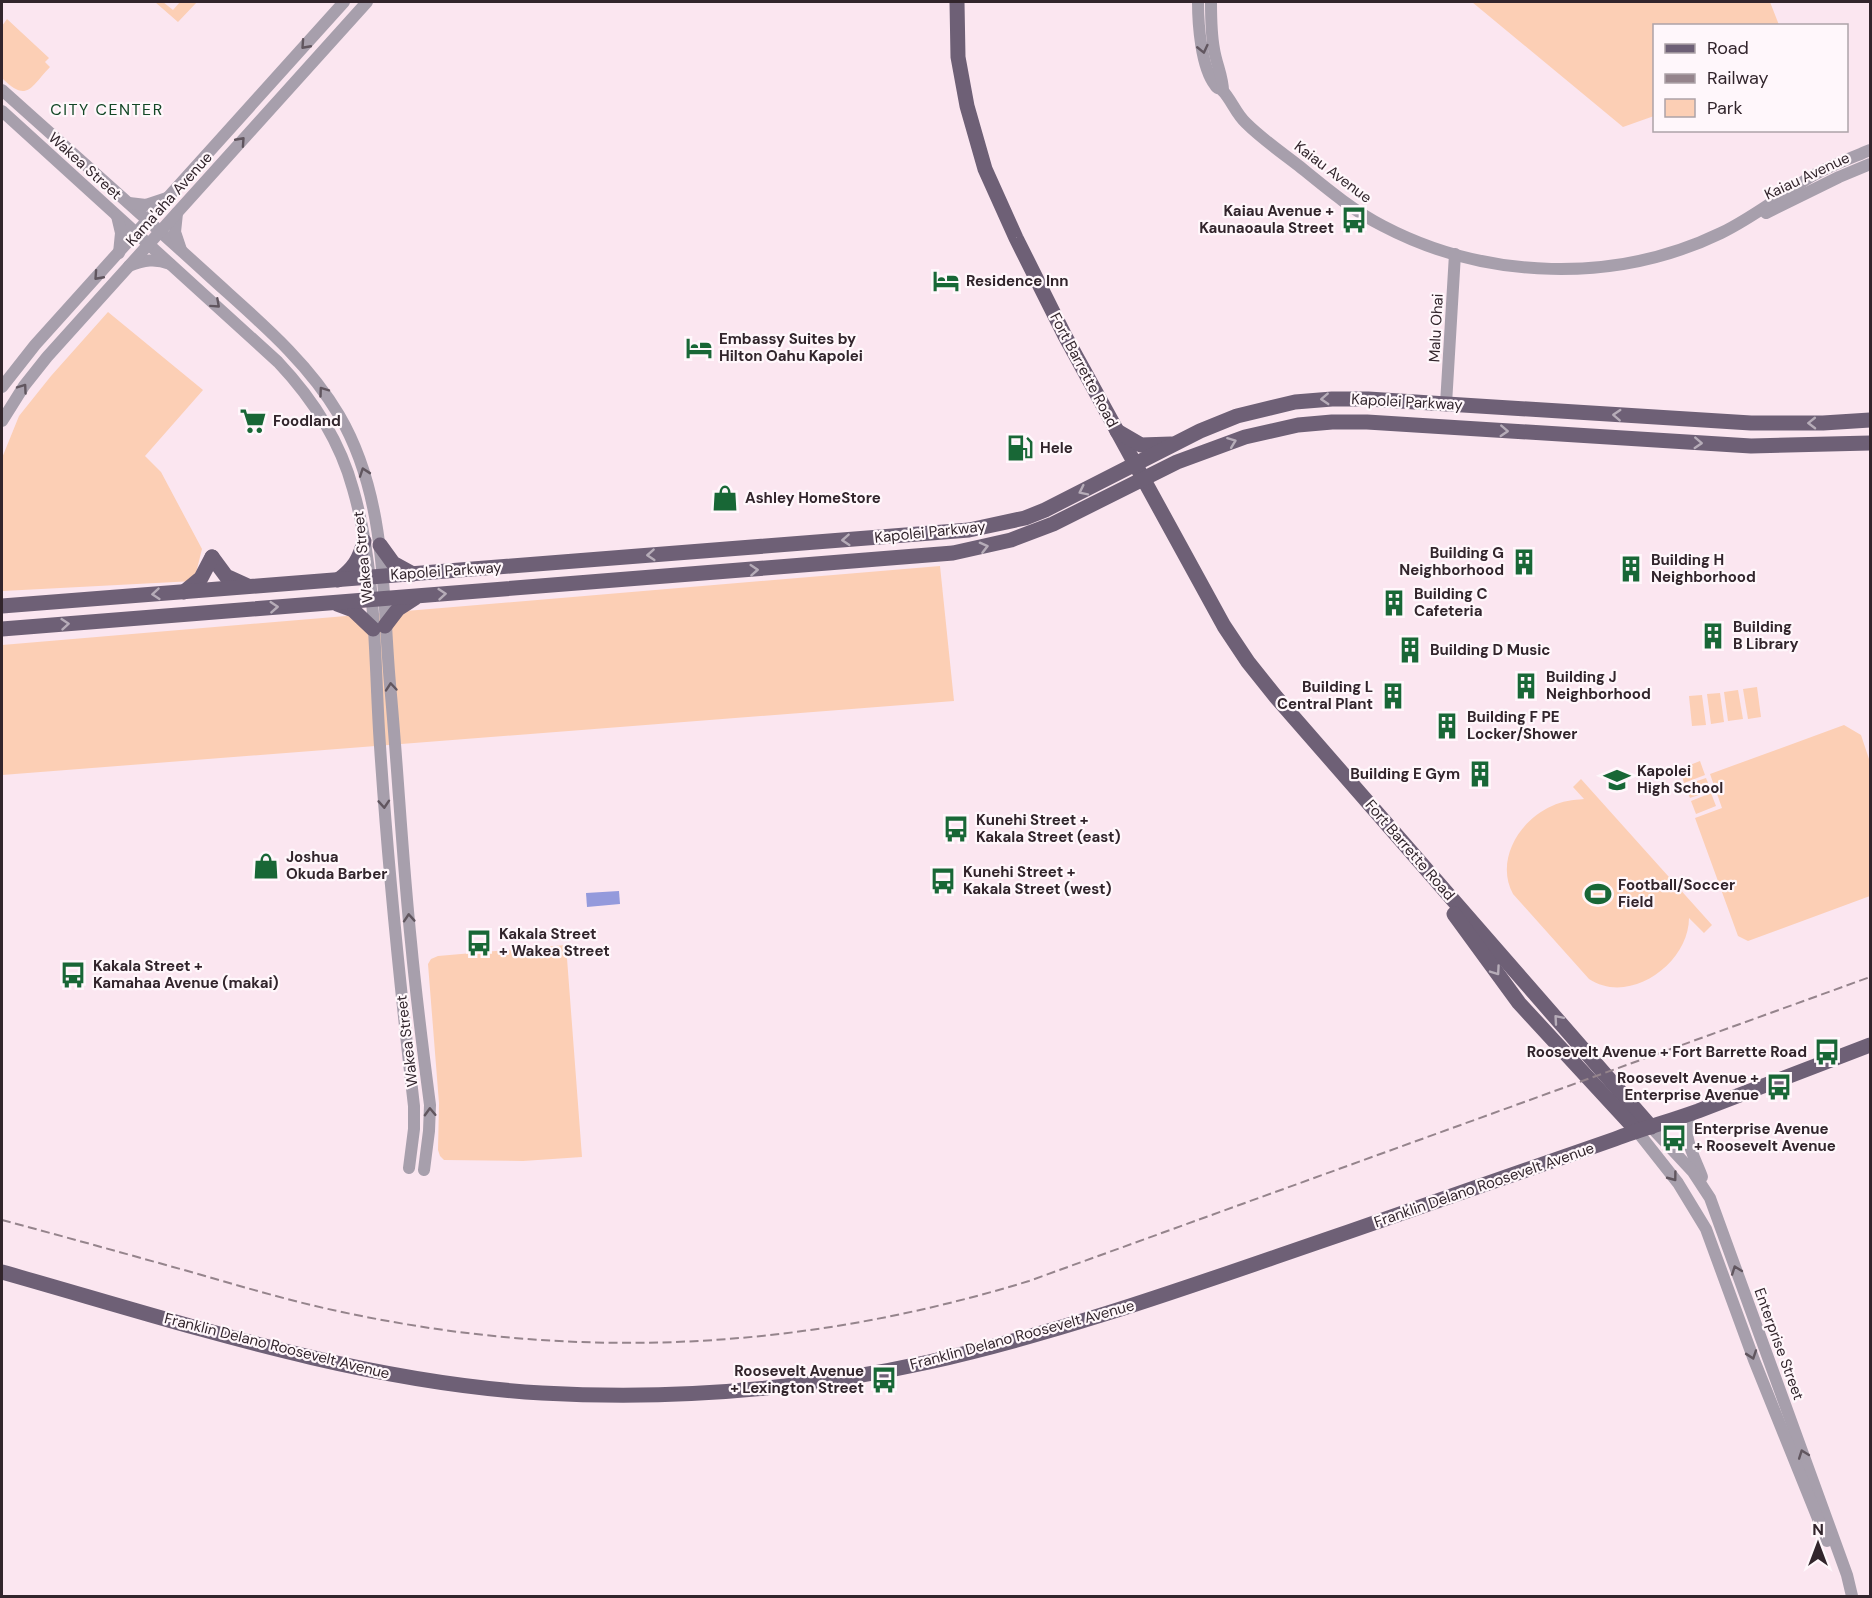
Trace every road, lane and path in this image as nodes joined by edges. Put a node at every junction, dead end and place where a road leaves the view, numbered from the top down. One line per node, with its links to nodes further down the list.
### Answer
1 (344, 2): 11 (street, Kama'aha Avenue, one-way to 11)
2 (367, 2): 13 (street, Kama'aha Avenue, one-way to 2)
3 (957, 2): 30 (main road, Fort Barrette Road)
4 (1198, 2): 7 (street, Kaiau Avenue, one-way to 7)
5 (1211, 2): 7 (street, Kaiau Avenue)
6 (2, 90): 12 (street, Wakea Street)
7 (1222, 91): 22 (street, Kaiau Avenue)
8 (2, 111): 14 (street, Wakea Street)
9 (1870, 150): 15 (street, Kaiau Avenue)
10 (1870, 164): 15 (street, Kaiau Avenue)
11 (168, 198): 12 (street); 16 (street, Kama'aha Avenue)
12 (128, 203): 16 (street, Wakea Street)
13 (177, 213): 17 (street, Kama'aha Avenue); 20 (street)
14 (116, 215): 18 (street, Wakea Street); 21 (street)
15 (1756, 215): 22 (street, Kaiau Avenue)
16 (148, 221): 17 (street, Wakea Street); 18 (street, Kama'aha Avenue)
17 (160, 232): 19 (street, Kama'aha Avenue); 20 (street, Wakea Street)
18 (137, 233): 19 (street, Wakea Street); 21 (street, Kama'aha Avenue)
19 (149, 244): 23 (street, Wakea Street); 24 (street, Kama'aha Avenue)
20 (182, 251): 38 (street, Wakea Street, one-way to 20)
21 (119, 253): 25 (street, Kama'aha Avenue, one-way to 25)
22 (1455, 254): 26 (street, Malu Ohai)
23 (173, 265): 24 (street); 37 (street, Wakea Street, one-way to 37)
24 (128, 267): 28 (street, Kama'aha Avenue, one-way to 24)
25 (2, 387)
26 (1446, 404): 27 (main road, Kapolei Parkway, one-way to 26); 29 (main road); 31 (main road, Kapolei Parkway, one-way to 31)
27 (1870, 420)
28 (2, 422)
29 (1445, 427): 32 (main road, Kapolei Parkway, one-way to 32); 33 (main road, Kapolei Parkway, one-way to 29)
30 (1117, 431): 31 (main road); 34 (main road, Fort Barrette Road)
31 (1176, 443): 34 (main road, Kapolei Parkway)
32 (1870, 443)
33 (1177, 462): 35 (main road, Kapolei Parkway); 36 (main road)
34 (1135, 465): 35 (main road, Fort Barrette Road); 39 (main road, Kapolei Parkway, one-way to 39)
35 (1142, 480): 36 (main road, Fort Barrette Road); 45 (main road, Kapolei Parkway, one-way to 35); 53 (main road, Fort Barrette Road, one-way to 53)
36 (1171, 527): 55 (main road, Fort Barrette Road, one-way to 36)
37 (364, 541): 40 (street, Wakea Street); 41 (main road)
38 (380, 545): 39 (main road); 40 (street, Wakea Street)
39 (413, 574): 40 (main road, Kapolei Parkway)
40 (375, 577): 41 (main road, Kapolei Parkway); 46 (street, Wakea Street)
41 (338, 580): 42 (main road, Kapolei Parkway)
42 (249, 587): 43 (main road, Kapolei Parkway); 44 (main road)
43 (214, 590): 44 (main road, Kapolei Parkway); 49 (main road)
44 (184, 592): 48 (main road, Kapolei Parkway, one-way to 48)
45 (417, 596): 46 (main road, Kapolei Parkway); 50 (main road)
46 (377, 599): 47 (main road, Kapolei Parkway); 50 (street, Wakea Street)
47 (334, 603): 49 (main road, Kapolei Parkway, one-way to 47); 50 (main road)
48 (2, 606)
49 (216, 612): 51 (main road, Kapolei Parkway, one-way to 49)
50 (379, 629): 57 (street, Wakea Street, one-way to 57); 58 (street, Wakea Street, one-way to 50)
51 (3, 630)
52 (1870, 1045): 54 (main road, Franklin Delano Roosevelt Avenue)
53 (1616, 1108): 55 (main road, Fort Barrette Road); 56 (main road)
54 (1694, 1112): 55 (main road, Franklin Delano Roosevelt Avenue); 59 (street)
55 (1644, 1129): 56 (main road, Franklin Delano Roosevelt Avenue); 59 (street, Enterprise Street); 61 (street, Enterprise Street, one-way to 61)
56 (1614, 1139): 60 (main road, Franklin Delano Roosevelt Avenue)
57 (409, 1168)
58 (424, 1170)
59 (1712, 1206): 61 (street, Enterprise Street, one-way to 59)
60 (2, 1272)
61 (1851, 1592)

